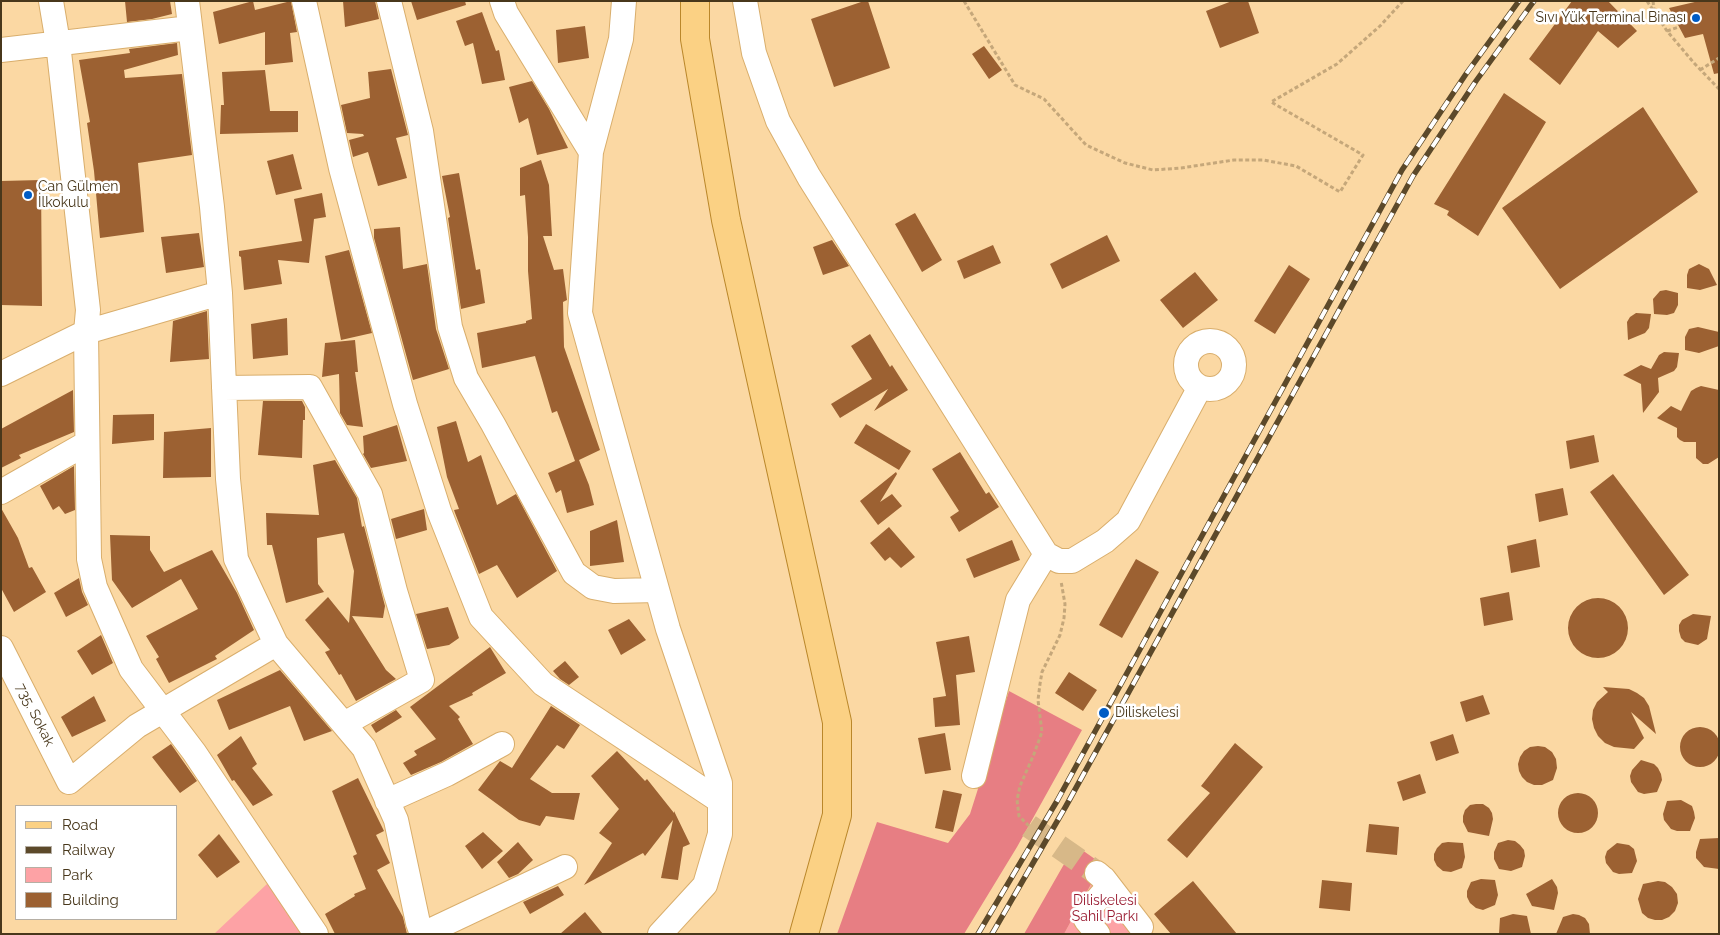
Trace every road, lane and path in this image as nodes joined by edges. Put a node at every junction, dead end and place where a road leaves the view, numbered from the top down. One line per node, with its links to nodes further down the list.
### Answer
1 (51, 1): 17 (street)
2 (186, 1): 15 (street)
3 (304, 1): 39 (street)
4 (389, 1): 31 (street)
5 (502, 1): 22 (street)
6 (624, 1): 22 (street)
7 (696, 1): 47 (main road)
8 (745, 1): 30 (street)
9 (964, 1): 10 (path)
10 (1404, 1)
11 (1646, 1): 13 (path)
12 (1653, 1): 13 (path)
13 (1654, 10): 16 (path)
14 (1679, 27): 16 (path)
15 (190, 28): 17 (street); 23 (street)
16 (1668, 31): 20 (path)
17 (58, 43): 18 (street); 24 (street)
18 (1, 50)
19 (1719, 58): 20 (path)
20 (1700, 70): 21 (path)
21 (1719, 89)
22 (591, 152): 31 (street)
23 (220, 293): 24 (street); 27 (street)
24 (86, 332): 25 (street); 28 (street)
25 (1, 374)
26 (1200, 387): 30 (street)
27 (224, 388): 32 (street); 35 (street)
28 (88, 443): 29 (street); 34 (street)
29 (1, 492)
30 (1046, 554): 37 (street); 40 (path)
31 (657, 590): 39 (street)
32 (276, 644): 34 (street); 35 (street)
33 (1, 648): 34 (street, 735. Sokak)
34 (162, 711): 44 (street)
35 (344, 724): 38 (street)
36 (502, 744): 38 (street)
37 (974, 776)
38 (388, 801): 45 (street)
39 (720, 801): 46 (street)
40 (1029, 826)
41 (564, 867): 45 (street)
42 (1141, 927): 43 (street)
43 (1104, 933)
44 (316, 934)
45 (423, 934)
46 (660, 934)
47 (804, 934)

